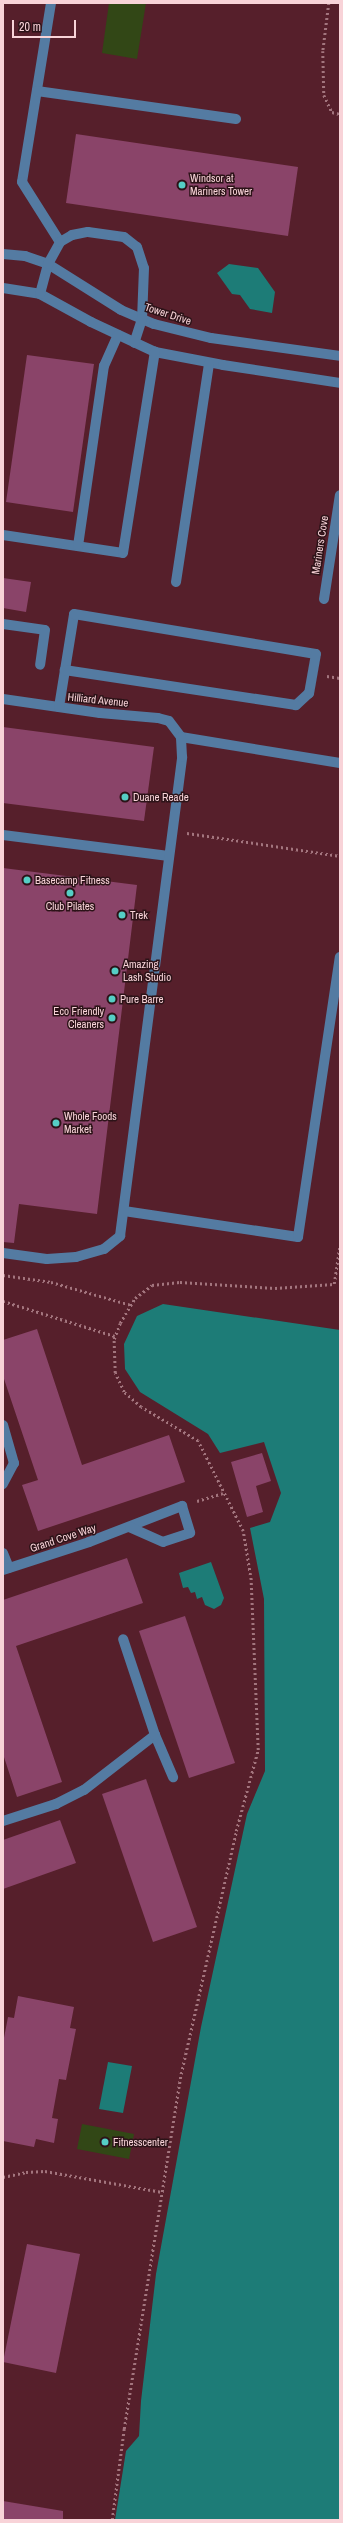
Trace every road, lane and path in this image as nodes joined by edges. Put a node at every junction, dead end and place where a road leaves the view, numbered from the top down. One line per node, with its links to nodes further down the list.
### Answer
1 (51, 3): 3 (street)
2 (330, 3): 4 (path)
3 (37, 91): 5 (street); 6 (street)
4 (340, 114)
5 (236, 119)
6 (60, 242): 8 (street); 11 (street)
7 (3, 254): 8 (street, Tower Drive)
8 (48, 264): 10 (street); 11 (street, Tower Drive)
9 (3, 288): 10 (street)
10 (40, 294): 12 (street)
11 (142, 319): 13 (street); 15 (street, Tower Drive)
12 (118, 335): 13 (street); 20 (street)
13 (134, 343): 14 (street)
14 (155, 352): 16 (street); 20 (street)
15 (340, 356)
16 (209, 363): 17 (street); 21 (street)
17 (340, 383)
18 (340, 496): 22 (street, Mariners Cove)
19 (3, 535): 20 (street)
20 (78, 546)
21 (176, 582)
22 (324, 599)
23 (3, 624): 24 (street)
24 (40, 665)
25 (65, 670): 25 (street); 27 (street)
26 (3, 699): 27 (street, Hilliard Avenue)
27 (59, 707): 28 (street, Hilliard Avenue)
28 (182, 737): 29 (street); 30 (street)
29 (340, 763)
30 (172, 831): 32 (street); 33 (path)
31 (3, 835): 32 (street)
32 (169, 856): 35 (street)
33 (340, 856)
34 (340, 957): 35 (street)
35 (124, 1211): 37 (street)
36 (340, 1244): 40 (path)
37 (3, 1253)
38 (3, 1275): 40 (path)
39 (3, 1301): 41 (path)
40 (131, 1305): 41 (path)
41 (115, 1336): 44 (path)
42 (3, 1425): 43 (street)
43 (3, 1484)
44 (223, 1492): 45 (path); 54 (path)
45 (182, 1506): 46 (street, Grand Cove Way); 46 (street)
46 (130, 1528): 48 (street, Grand Cove Way)
47 (3, 1552): 48 (street)
48 (6, 1569)
49 (123, 1639): 50 (street)
50 (155, 1736): 51 (street); 52 (street)
51 (173, 1777)
52 (3, 1821)
53 (3, 2177): 54 (path)
54 (162, 2192): 55 (path)
55 (112, 2520)

